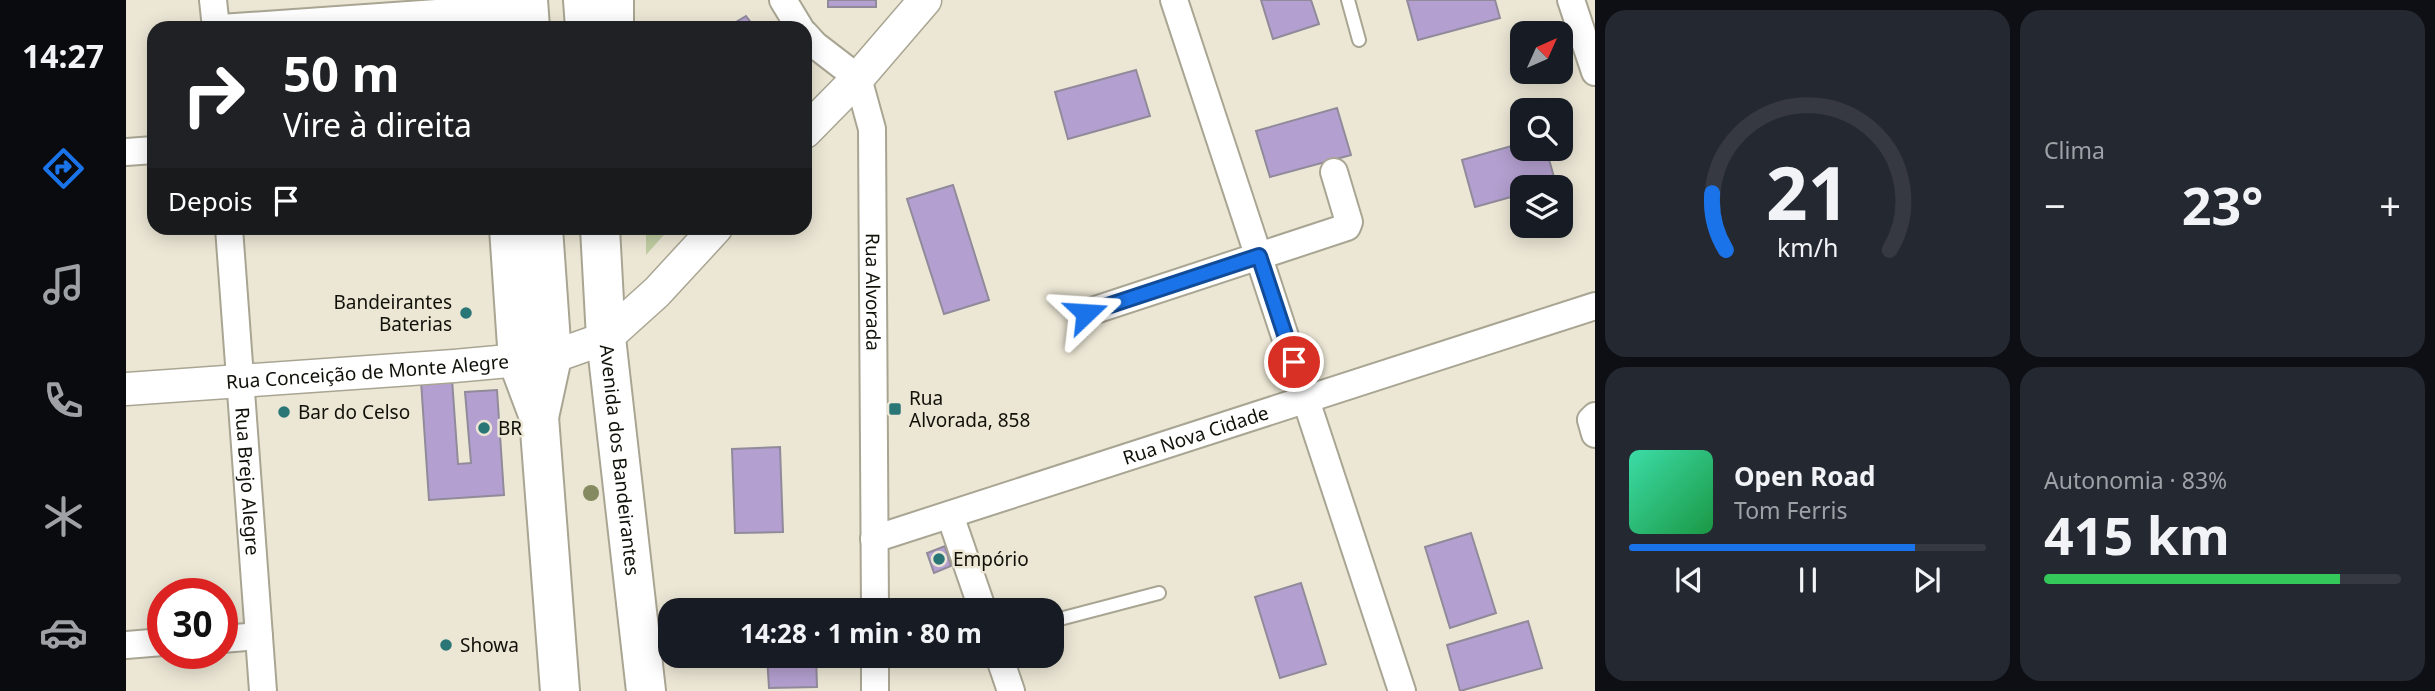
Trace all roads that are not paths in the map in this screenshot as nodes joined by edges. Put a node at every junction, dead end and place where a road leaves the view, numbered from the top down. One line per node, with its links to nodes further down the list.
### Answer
1 (213, 0): 10 (street)
2 (583, 0): 13 (highway)
3 (614, 0): 14 (highway)
4 (783, 0): 15 (street)
5 (925, 0): 19 (street)
6 (1174, 0): 29 (street)
7 (1348, 0): 16 (lane)
8 (1571, 0): 18 (street)
9 (503, 9): 11 (street); 12 (highway)
10 (215, 21)
11 (325, 21)
12 (520, 21)
13 (584, 21)
14 (614, 21)
15 (796, 21)
16 (1359, 40)
17 (812, 42): 19 (street)
18 (1595, 72)
19 (858, 78): 20 (street); 40 (street, Rua Alvorada)
20 (812, 125)
21 (147, 150): 22 (street)
22 (126, 152)
23 (1334, 172): 29 (street)
24 (230, 235): 34 (street, Rua Brejo Alegre)
25 (510, 235): 33 (highway)
26 (543, 235): 33 (highway)
27 (600, 235): 32 (highway, Avenida dos Bandeirantes)
28 (710, 235): 32 (street)
29 (1259, 256): 31 (street); 36 (street)
30 (1595, 306): 36 (street, Rua Nova Cidade)
31 (1086, 313)
32 (606, 338): 33 (street, Rua Conceição de Monte Alegre); 53 (highway, Avenida dos Bandeirantes)
33 (535, 359): 34 (street, Rua Conceição de Monte Alegre); 52 (highway)
34 (240, 381): 35 (street, Rua Conceição de Monte Alegre); 45 (street, Rua Brejo Alegre)
35 (126, 389)
36 (1307, 400): 39 (street, Rua Nova Cidade); 56 (street)
37 (1595, 416): 38 (street)
38 (1595, 434)
39 (950, 515): 40 (street, Rua Nova Cidade); 43 (street)
40 (874, 539): 42 (street, Rua Alvorada)
41 (1159, 593): 44 (lane)
42 (875, 598)
43 (979, 598)
44 (1064, 618)
45 (259, 636): 46 (street); 51 (street, Rua Brejo Alegre)
46 (238, 638)
47 (147, 643): 48 (street)
48 (126, 645)
49 (875, 668): 54 (street)
50 (1003, 668): 55 (street)
51 (263, 691)
52 (560, 691)
53 (646, 691)
54 (875, 691)
55 (1011, 691)
56 (1402, 691)

